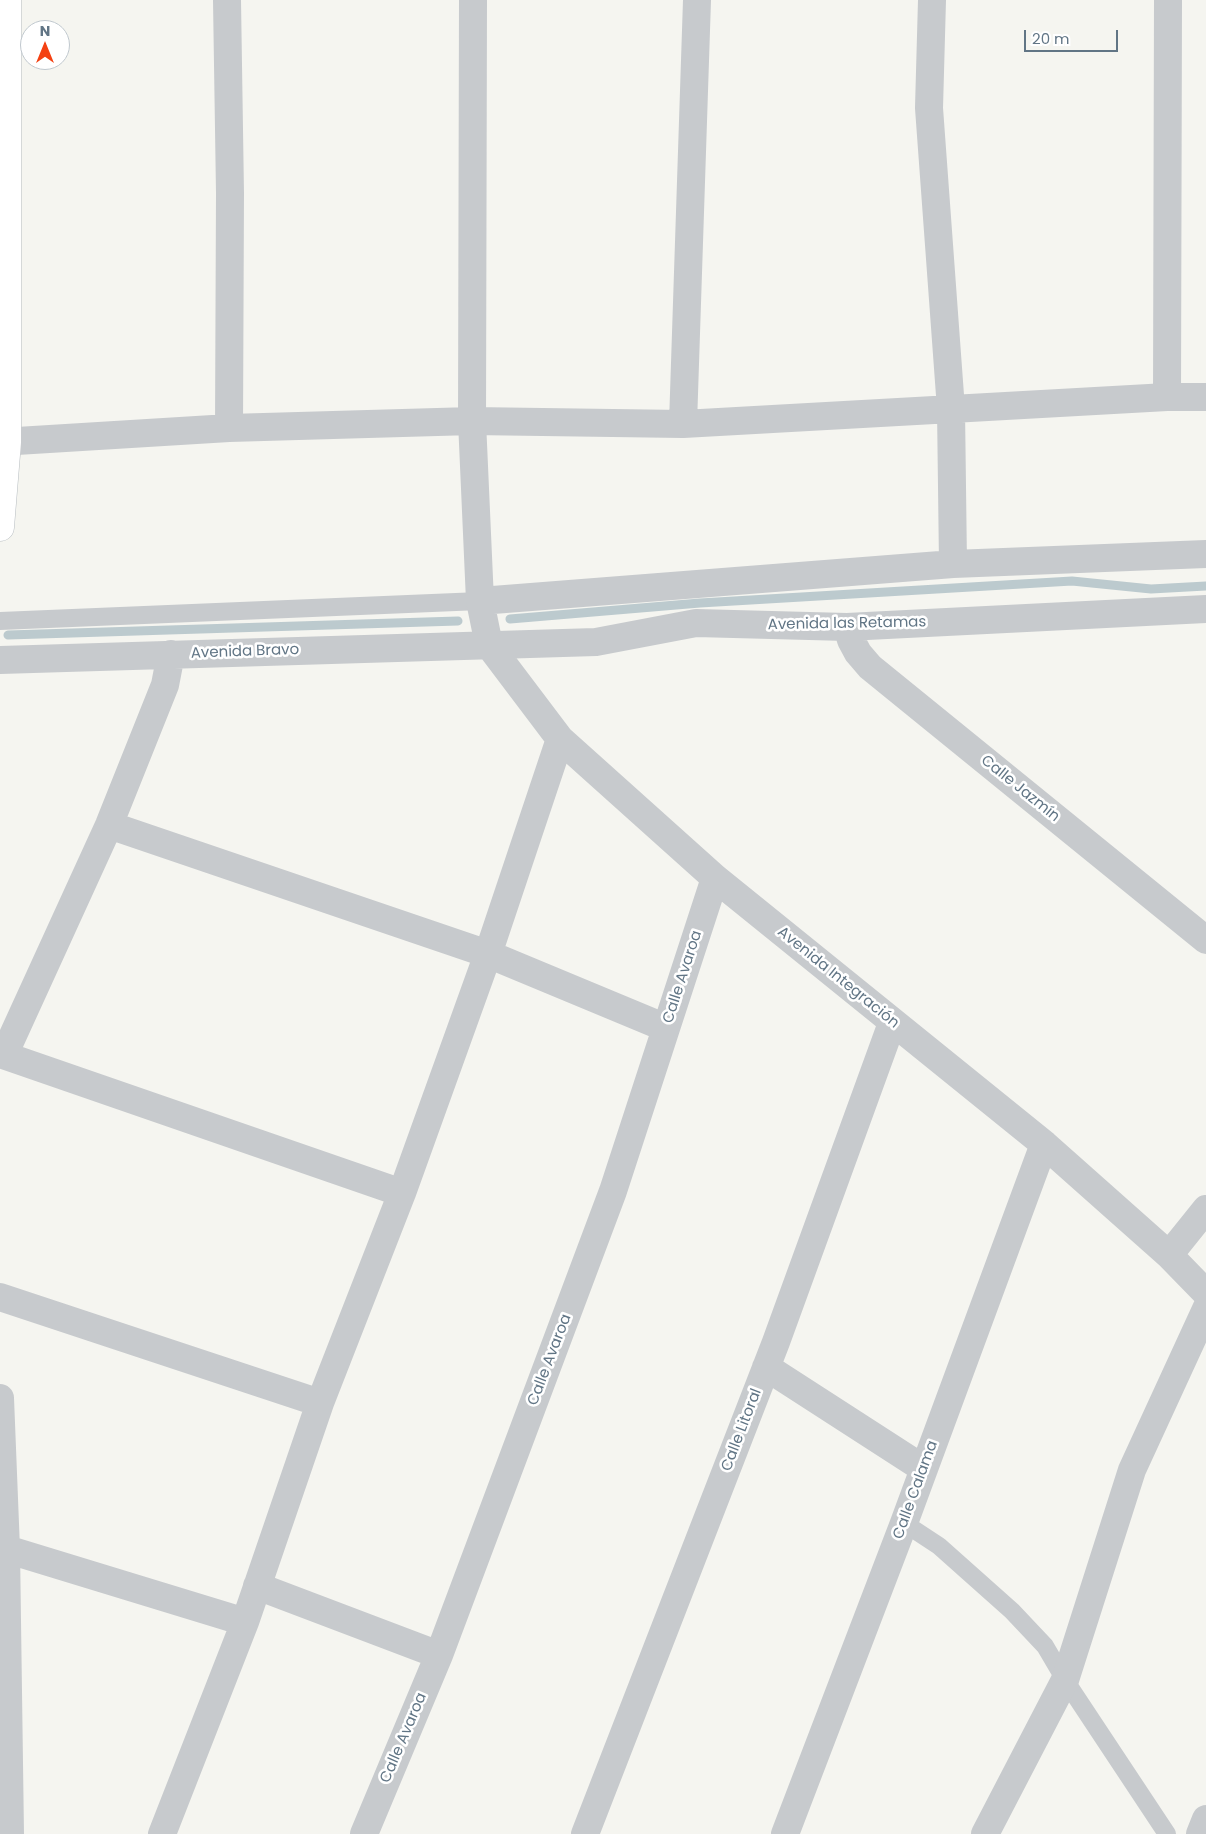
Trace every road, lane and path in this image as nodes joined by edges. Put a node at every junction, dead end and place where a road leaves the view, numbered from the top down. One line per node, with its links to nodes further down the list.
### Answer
1 (7, 0): 13 (street)
2 (227, 0): 12 (street)
3 (473, 0): 10 (street)
4 (697, 0): 11 (street)
5 (932, 0): 9 (street)
6 (1168, 0): 7 (street)
7 (1167, 397): 8 (street); 9 (street)
8 (1206, 397)
9 (951, 409): 11 (street); 16 (street)
10 (472, 421): 11 (street); 12 (street); 17 (street)
11 (683, 424)
12 (229, 428): 13 (street)
13 (4, 442): 14 (street)
14 (0, 527)
15 (1206, 554): 16 (street)
16 (953, 564): 17 (street)
17 (480, 601): 19 (lane); 21 (street)
18 (1204, 615): 20 (street, Avenida las Retamas)
19 (0, 622)
20 (847, 628): 21 (street, Avenida las Retamas); 27 (street, Calle Jazmín)
21 (489, 644): 22 (street, Avenida Bravo); 24 (street, Avenida Integración)
22 (171, 654): 23 (street, Avenida Bravo); 25 (street)
23 (0, 660)
24 (560, 739): 26 (street, Avenida Integración); 28 (street)
25 (109, 825): 28 (street); 31 (street)
26 (715, 878): 29 (street, Avenida Integración); 30 (street, Calle Avaroa)
27 (1206, 940)
28 (488, 954): 30 (street); 33 (street)
29 (892, 1023): 32 (street, Avenida Integración); 39 (street, Calle Litoral)
30 (666, 1028): 47 (street, Calle Avaroa)
31 (2, 1055): 33 (street)
32 (1044, 1144): 35 (street, Avenida Integración); 42 (street, Calle Calama)
33 (402, 1193): 41 (street)
34 (1206, 1209): 35 (street)
35 (1168, 1255): 36 (street, Avenida Integración)
36 (1206, 1293)
37 (0, 1297): 41 (street)
38 (1206, 1309): 48 (street)
39 (766, 1367): 42 (street); 54 (street, Calle Litoral)
40 (0, 1398): 44 (street)
41 (320, 1403): 45 (street)
42 (924, 1469): 43 (street, Calle Calama)
43 (904, 1523): 48 (lane); 55 (street, Calle Calama)
44 (6, 1549): 46 (street); 49 (street)
45 (257, 1586): 46 (street); 47 (street)
46 (245, 1622): 52 (street)
47 (439, 1655): 53 (street, Calle Avaroa)
48 (1065, 1680): 56 (street); 57 (lane)
49 (5, 1807): 51 (street)
50 (1206, 1819): 58 (street)
51 (10, 1834)
52 (162, 1834)
53 (364, 1834)
54 (585, 1834)
55 (785, 1834)
56 (985, 1834)
57 (1166, 1834)
58 (1200, 1834)

